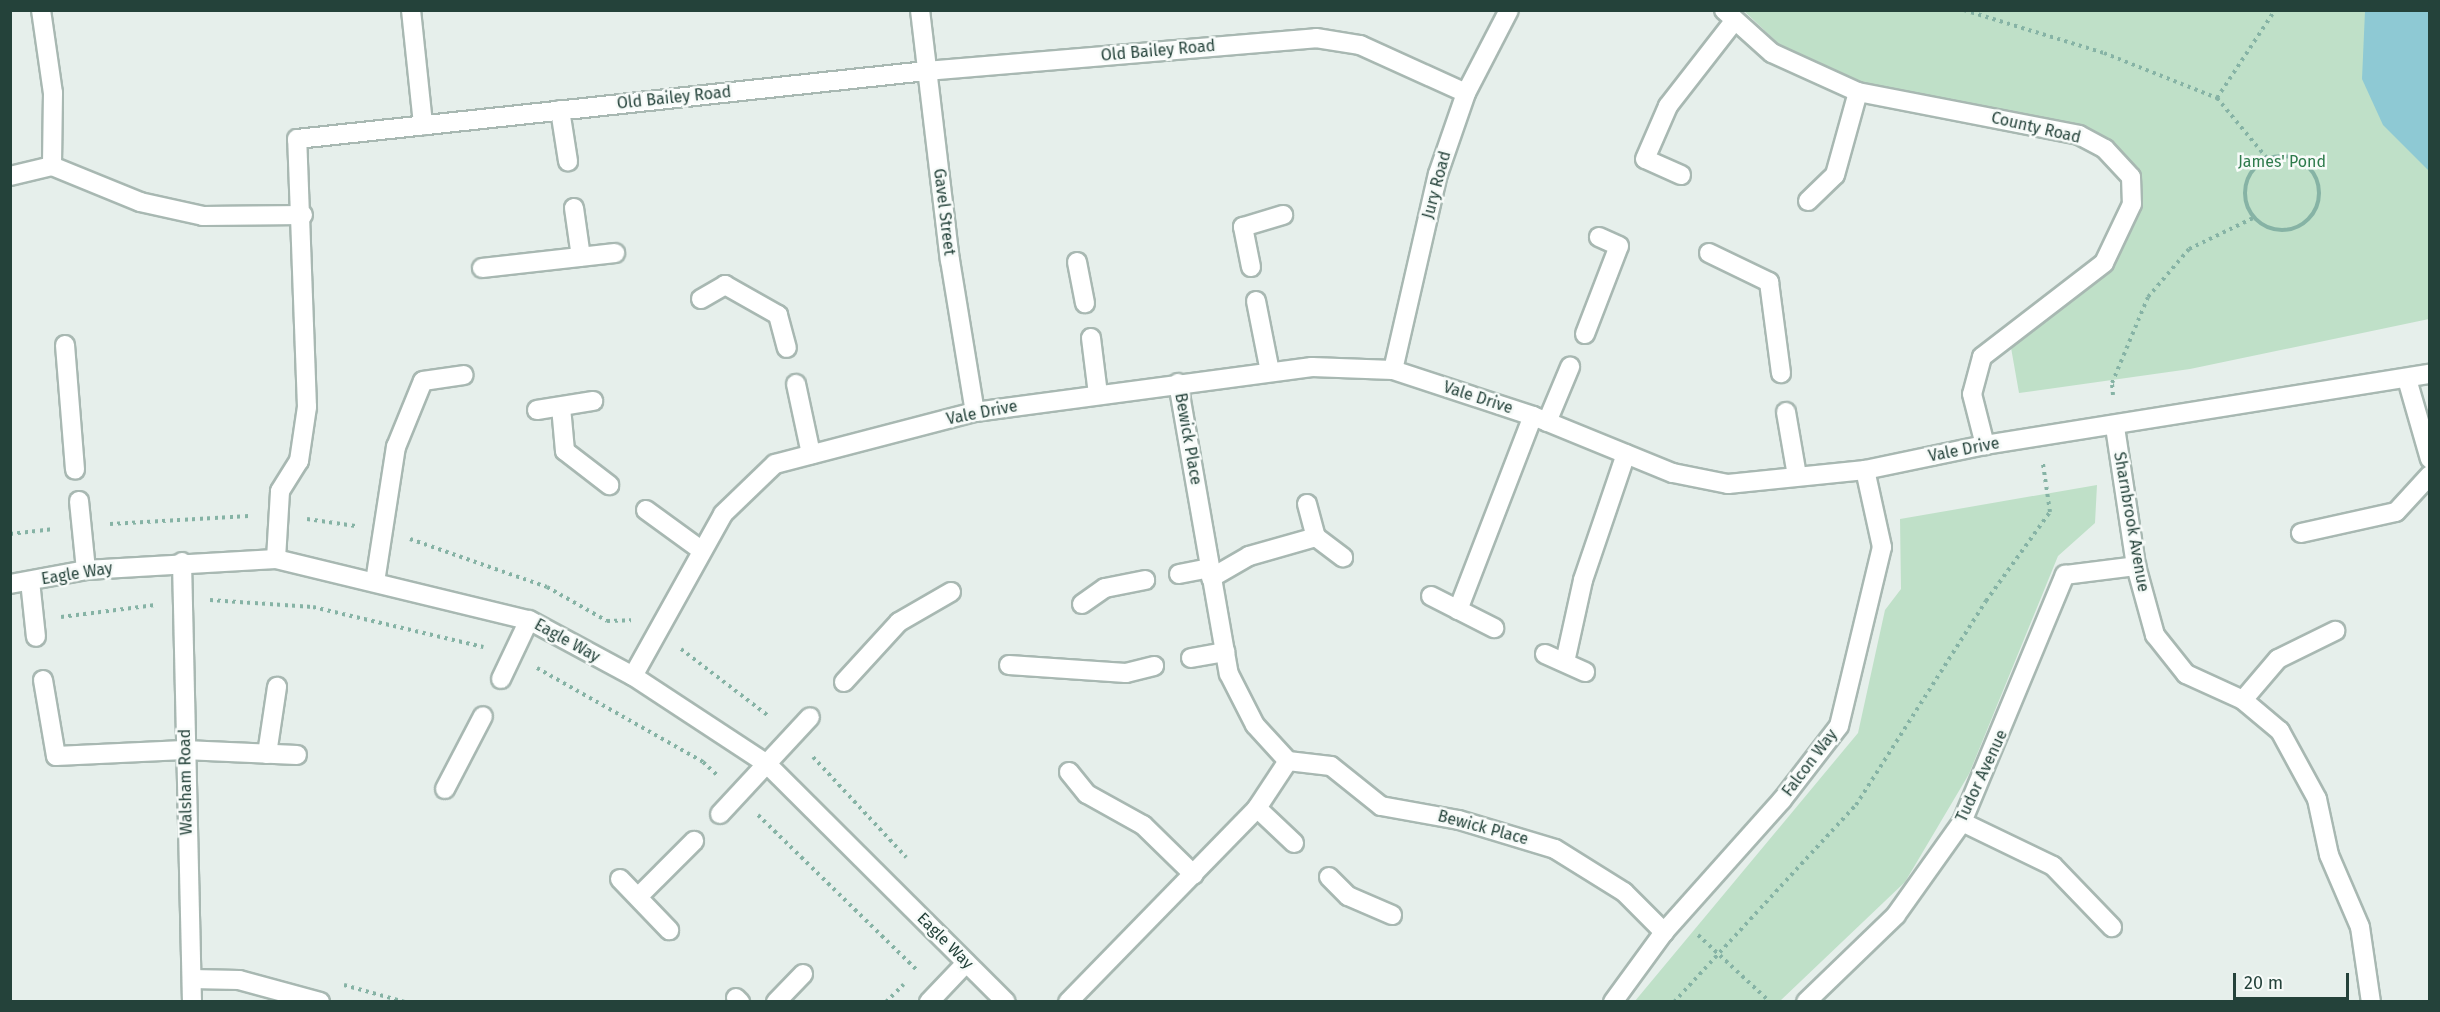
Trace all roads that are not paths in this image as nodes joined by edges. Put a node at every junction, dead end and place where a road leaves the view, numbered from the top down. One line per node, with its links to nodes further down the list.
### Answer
1 (42, 10): 12 (street)
2 (411, 10): 10 (street)
3 (920, 10): 6 (street, Gavel Street)
4 (1509, 10): 8 (street, Jury Road)
5 (1729, 15): 7 (street, County Road); 14 (street)
6 (926, 71): 8 (street, Old Bailey Road); 9 (street, Old Bailey Road); 46 (street, Gavel Street)
7 (1858, 92): 15 (street); 50 (street, County Road)
8 (1466, 93): 34 (street, Jury Road)
9 (560, 110): 10 (street, Old Bailey Road); 11 (street)
10 (423, 125): 18 (street, Old Bailey Road)
11 (568, 161)
12 (52, 166): 13 (street); 18 (street)
13 (10, 176)
14 (1681, 176)
15 (1808, 201)
16 (574, 208): 22 (street)
17 (1282, 215): 24 (street)
18 (303, 216): 66 (street, Old Bailey Road)
19 (1599, 237): 29 (street)
20 (615, 252): 22 (street)
21 (1709, 253): 36 (street)
22 (581, 256): 25 (street)
23 (1077, 262): 28 (street)
24 (1251, 267)
25 (482, 268)
26 (701, 299): 32 (street)
27 (1256, 301): 35 (street)
28 (1085, 303)
29 (1585, 334)
30 (1091, 338): 42 (street)
31 (64, 345): 54 (street)
32 (786, 348)
33 (1570, 367): 48 (street)
34 (1393, 370): 35 (street, Vale Drive); 48 (street, Vale Drive)
35 (1270, 372): 40 (street, Vale Drive)
36 (1781, 373)
37 (2430, 374): 39 (street, Vale Drive)
38 (464, 375): 74 (street)
39 (2407, 379): 49 (street, Vale Drive); 53 (street)
40 (1178, 383): 42 (street, Vale Drive); 70 (street, Bewick Place)
41 (796, 384): 51 (street)
42 (1098, 394): 46 (street, Vale Drive)
43 (592, 401): 44 (street)
44 (561, 407): 45 (street); 58 (street)
45 (537, 410)
46 (975, 412): 51 (street, Vale Drive)
47 (1786, 412): 57 (street)
48 (1540, 419): 52 (street, Vale Drive); 79 (street)
49 (2115, 427): 50 (street, Vale Drive); 68 (street, Sharnbrook Avenue)
50 (1985, 445): 55 (street, Vale Drive)
51 (811, 454): 64 (street, Vale Drive)
52 (1626, 454): 57 (street, Vale Drive); 87 (street)
53 (2430, 459)
54 (75, 470)
55 (1865, 470): 57 (street, Vale Drive); 118 (street, Falcon Way)
56 (2430, 475): 62 (street)
57 (1797, 476)
58 (609, 485)
59 (79, 501): 69 (street)
60 (1307, 504): 63 (street)
61 (646, 510): 64 (street)
62 (2301, 533)
63 (1316, 537): 65 (street); 70 (street)
64 (701, 550): 91 (street, Vale Drive)
65 (1343, 556)
66 (276, 559): 67 (street, Eagle Way); 74 (street, Eagle Way)
67 (182, 562): 69 (street, Eagle Way); 99 (street, Walsham Road)
68 (2136, 566): 96 (street, Sharnbrook Avenue); 108 (street, Tudor Avenue)
69 (86, 570): 73 (street, Eagle Way)
70 (1210, 573): 71 (street); 84 (street, Bewick Place)
71 (1179, 574)
72 (1144, 580): 78 (street)
73 (30, 581): 75 (street, Eagle Way); 82 (street)
74 (375, 582): 80 (street, Eagle Way)
75 (10, 584)
76 (951, 592): 94 (street)
77 (1431, 596): 79 (street)
78 (1082, 604)
79 (1458, 610): 81 (street)
80 (529, 620): 91 (street, Eagle Way); 92 (street)
81 (1494, 628)
82 (35, 629)
83 (2335, 631): 96 (street)
84 (1225, 652): 86 (street); 102 (street, Bewick Place)
85 (1545, 654): 87 (street)
86 (1191, 658)
87 (1565, 662): 90 (street)
88 (1009, 665): 89 (street)
89 (1154, 666)
90 (1585, 672)
91 (633, 676): 103 (street, Eagle Way)
92 (501, 679)
93 (43, 681): 99 (street)
94 (844, 682)
95 (277, 687): 100 (street)
96 (2243, 700): 130 (street, Sharnbrook Avenue)
97 (483, 716): 105 (street)
98 (810, 717): 103 (street)
99 (184, 750): 100 (street); 121 (street, Walsham Road)
100 (267, 754): 101 (street)
101 (297, 755)
102 (1288, 761): 106 (street); 118 (street, Bewick Place)
103 (767, 764): 107 (street); 119 (street, Eagle Way)
104 (1069, 772): 111 (street)
105 (445, 789)
106 (1257, 808): 110 (street); 111 (street)
107 (720, 814)
108 (1962, 822): 116 (street); 122 (street, Tudor Avenue)
109 (694, 841): 114 (street)
110 (1294, 843)
111 (1194, 875): 128 (street)
112 (1329, 877): 115 (street)
113 (620, 879): 114 (street)
114 (639, 896): 117 (street)
115 (1392, 915)
116 (2112, 927)
117 (669, 930)
118 (1664, 932): 129 (street, Falcon Way)
119 (966, 963): 126 (street); 127 (street, Eagle Way)
120 (803, 974): 125 (street)
121 (192, 979): 123 (street, Walsham Road); 124 (street)
122 (1812, 1000)
123 (192, 1002)
124 (320, 1002)
125 (776, 1002)
126 (929, 1002)
127 (1006, 1002)
128 (1068, 1002)
129 (1613, 1002)
130 (2371, 1002)

